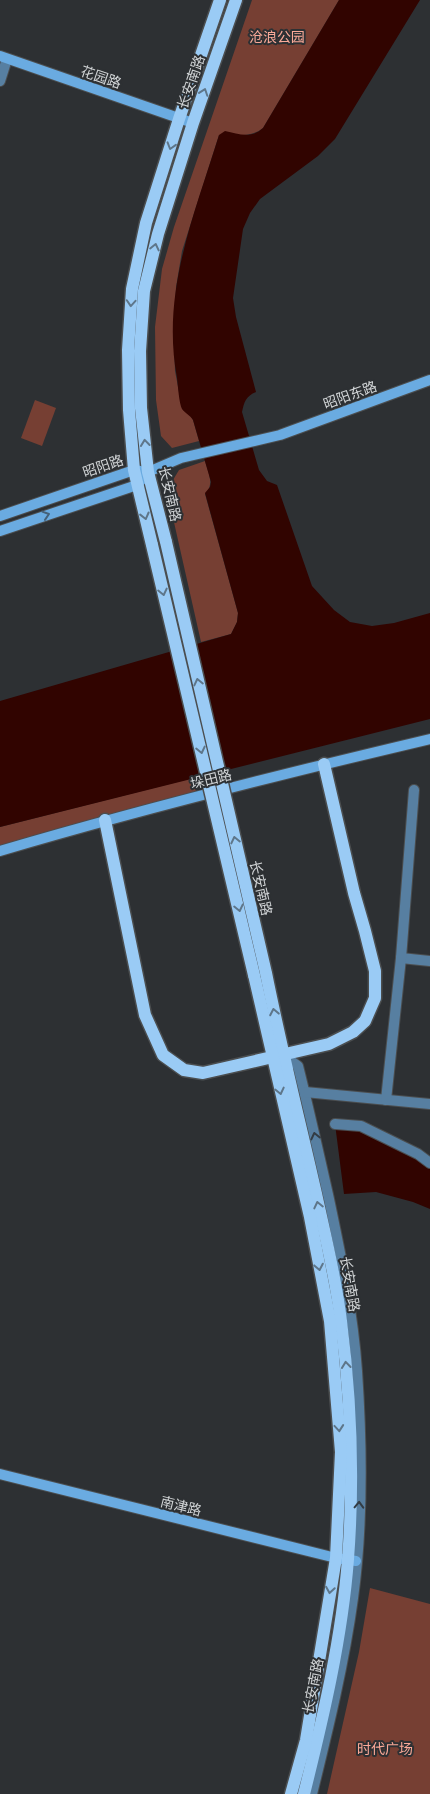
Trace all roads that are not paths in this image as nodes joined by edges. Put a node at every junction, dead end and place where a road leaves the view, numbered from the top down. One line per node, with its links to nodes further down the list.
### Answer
1 (220, 0): 5 (main road, 长安南路)
2 (236, 0): 6 (main road, 长安南路, one-way to 2)
3 (3, 58): 4 (street); 5 (street, 花园路)
4 (0, 81)
5 (179, 118): 6 (street, 花园路); 8 (main road, 长安南路, one-way to 8)
6 (193, 123): 9 (main road, 长安南路, one-way to 6)
7 (430, 380): 9 (street, 昭阳东路)
8 (134, 470): 9 (street, 昭阳路); 10 (main road, 长安南路); 11 (street, 昭阳路)
9 (148, 472): 10 (street, 昭阳路); 20 (main road, 长安南路, one-way to 9, bridge)
10 (137, 485): 12 (street, 昭阳路, one-way to 10); 20 (main road, 长安南路, one-way to 20, bridge)
11 (0, 516)
12 (0, 530)
13 (430, 739): 14 (street, 垛田路)
14 (324, 764): 16 (street, 垛田路); 21 (main road)
15 (414, 790): 18 (street)
16 (104, 820): 17 (street, 垛田路); 21 (main road)
17 (0, 851)
18 (401, 958): 19 (street); 23 (street)
19 (430, 961)
20 (260, 974): 21 (main road, 长安南路)
21 (278, 1056): 22 (street); 28 (main road, 长安南路)
22 (305, 1092): 23 (street); 28 (street, one-way to 22)
23 (386, 1100): 24 (street)
24 (430, 1104)
25 (335, 1124): 26 (street)
26 (430, 1163)
27 (0, 1474): 28 (street, 南津路)
28 (346, 1559): 29 (main road, 长安南路, one-way to 29); 30 (main road, 长安南路); 31 (street)
29 (292, 1794)
30 (304, 1794)
31 (312, 1794)

